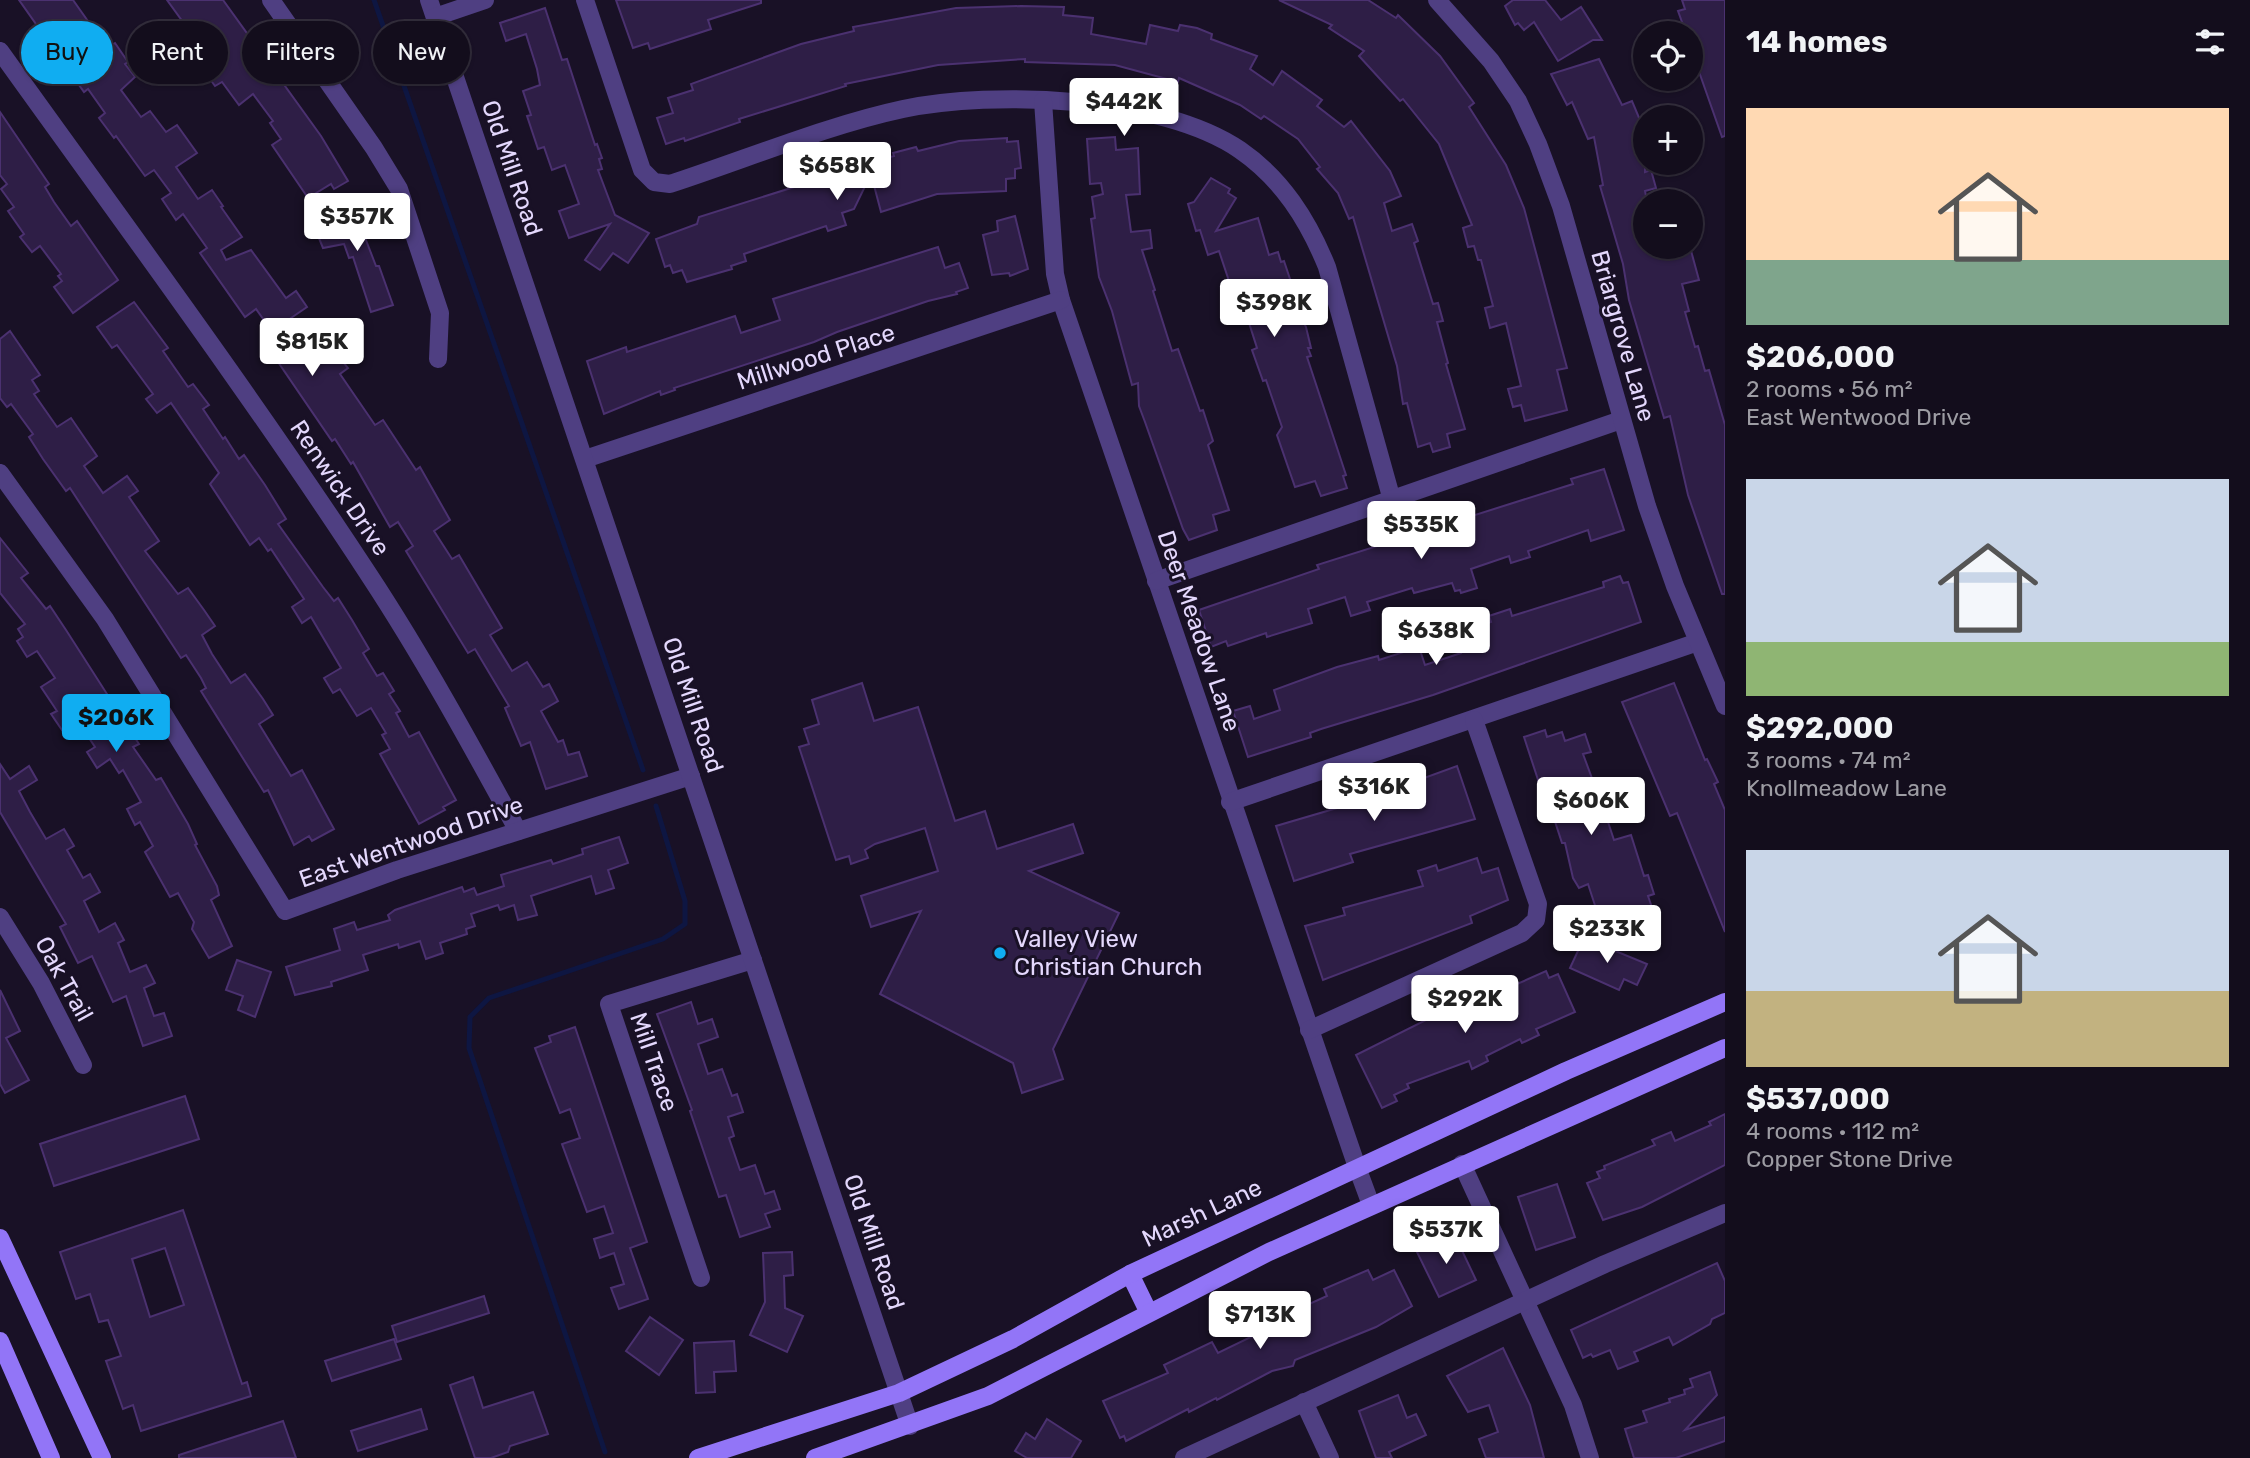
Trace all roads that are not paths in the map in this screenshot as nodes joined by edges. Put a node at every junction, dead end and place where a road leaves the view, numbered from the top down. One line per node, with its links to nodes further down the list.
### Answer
1 (271, 0): 9 (street)
2 (485, 0): 5 (street)
3 (585, 0): 7 (street)
4 (1437, 0): 10 (street, Briargrove Lane)
5 (432, 9): 11 (street, Old Mill Road)
6 (0, 51): 20 (street, Renwick Drive)
7 (1043, 101): 8 (street, Deer Meadow Lane); 13 (street)
8 (1062, 300): 11 (street, Millwood Place); 14 (street, Deer Meadow Lane)
9 (438, 359)
10 (1621, 420): 13 (street); 15 (street, Briargrove Lane)
11 (585, 459): 18 (street, Old Mill Road)
12 (0, 473): 20 (street, East Wentwood Drive)
13 (1392, 500): 14 (street)
14 (1157, 581): 19 (street, Deer Meadow Lane)
15 (1698, 642): 16 (street, Briargrove Lane); 17 (street)
16 (1725, 706)
17 (1474, 720): 19 (street); 24 (street)
18 (691, 776): 20 (street, East Wentwood Drive); 22 (street, Old Mill Road)
19 (1230, 802): 24 (street, Deer Meadow Lane)
20 (518, 831)
21 (0, 917): 26 (street, Oak Trail)
22 (753, 960): 33 (street, Mill Trace); 37 (street, Old Mill Road)
23 (1725, 1002): 28 (main road, Marsh Lane)
24 (1309, 1030): 28 (street, Deer Meadow Lane)
25 (1725, 1048): 27 (main road)
26 (83, 1065)
27 (1462, 1164): 29 (main road); 34 (street)
28 (1357, 1167): 29 (street, Deer Meadow Lane); 32 (main road, Marsh Lane)
29 (1371, 1205): 35 (main road)
30 (1725, 1213): 34 (street)
31 (0, 1238): 41 (main road)
32 (1130, 1273): 35 (main road); 37 (main road, Marsh Lane)
33 (701, 1278)
34 (1526, 1301): 38 (street); 46 (street)
35 (1148, 1311): 39 (main road)
36 (0, 1341): 40 (main road)
37 (899, 1393): 39 (street, Old Mill Road); 42 (main road, Marsh Lane)
38 (1304, 1402): 44 (street); 45 (street)
39 (910, 1426): 43 (main road)
40 (51, 1458)
41 (102, 1458)
42 (698, 1458)
43 (815, 1458)
44 (1184, 1458)
45 (1330, 1458)
46 (1590, 1458)

